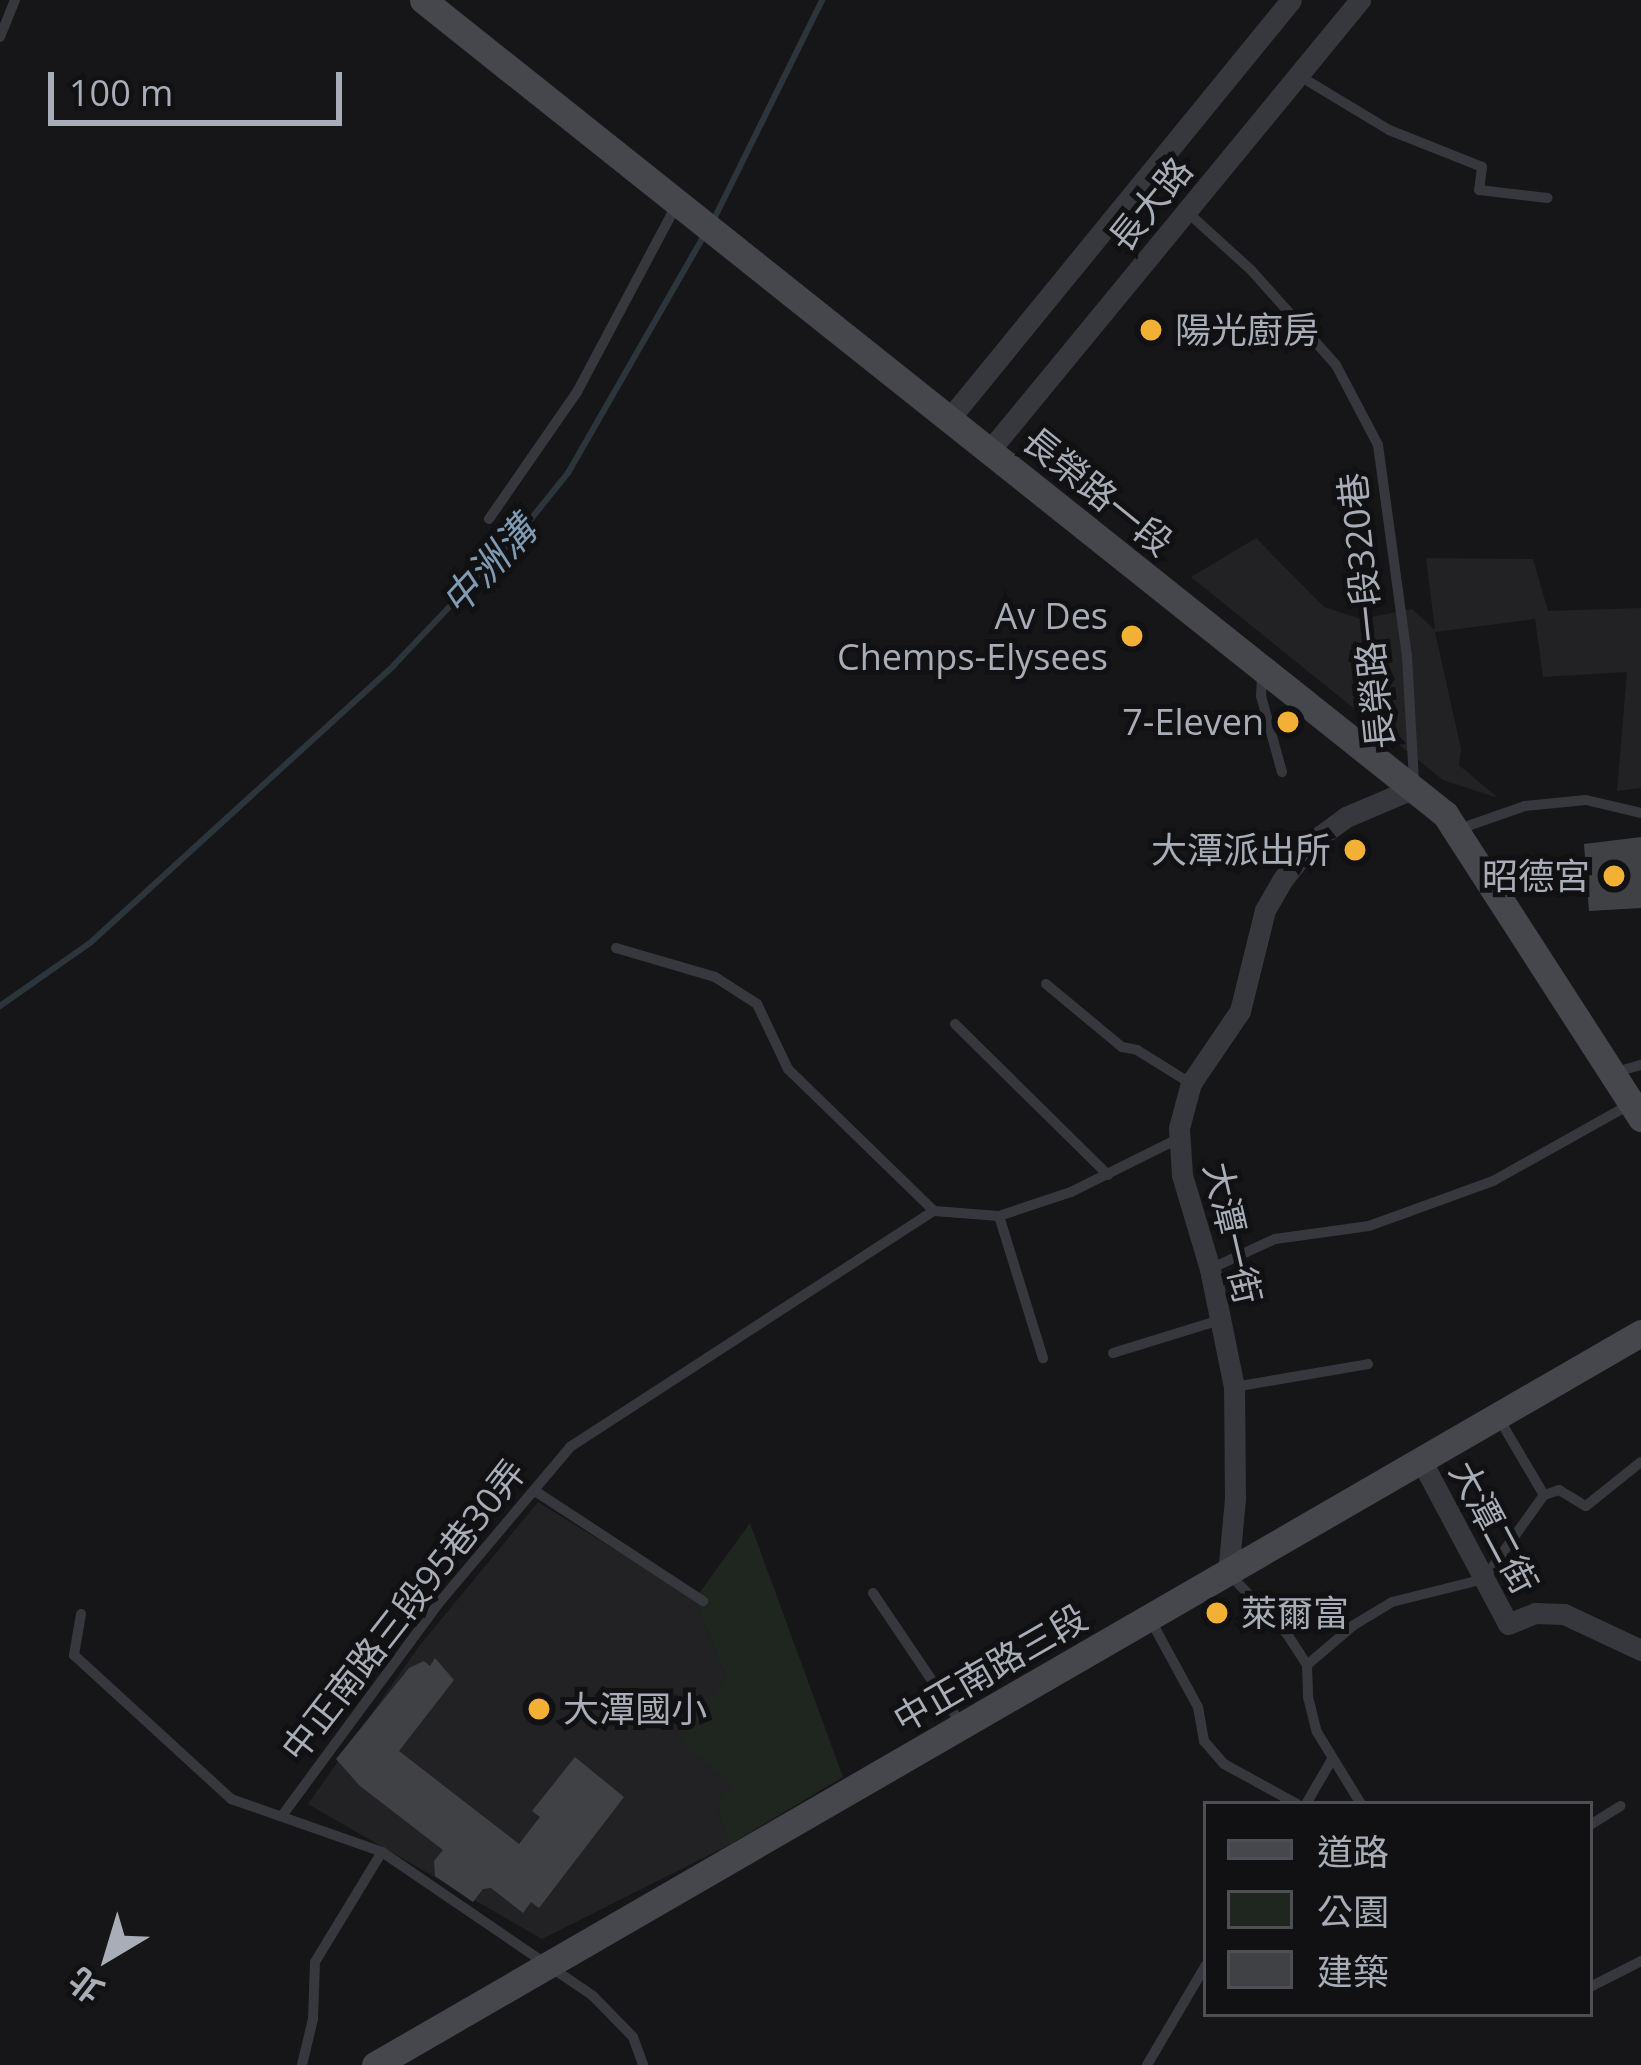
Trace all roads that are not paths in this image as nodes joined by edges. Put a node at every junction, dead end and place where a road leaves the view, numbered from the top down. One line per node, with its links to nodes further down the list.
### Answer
1 (15, 0): 5 (lane)
2 (423, 0): 8 (street, 長榮路一段)
3 (1291, 0): 10 (street, 長大路)
4 (1360, 0): 6 (street, 長大路)
5 (0, 37)
6 (1298, 76): 7 (lane); 9 (street, 長大路)
7 (1548, 198)
8 (678, 204): 10 (street, 長榮路一段); 12 (lane)
9 (1186, 212): 11 (street, 長大路); 15 (lane, 長榮路一段320巷)
10 (950, 418): 11 (street, 長榮路一段)
11 (990, 451): 13 (street, 長榮路一段)
12 (489, 519)
13 (1262, 668): 14 (lane); 15 (street, 長榮路一段)
14 (1282, 772)
15 (1414, 788): 17 (street, 長榮路一段); 23 (street, 大潭一街)
16 (1641, 814): 17 (lane)
17 (1459, 829): 22 (street, 長榮路一段)
18 (616, 948): 27 (lane)
19 (1046, 984): 23 (lane)
20 (955, 1024): 26 (lane)
21 (1641, 1065): 22 (lane)
22 (1613, 1072): 24 (street, 長榮路一段)
23 (1191, 1083): 25 (street, 大潭一街)
24 (1636, 1111): 29 (lane)
25 (1179, 1139): 26 (lane); 29 (street, 大潭一街)
26 (1108, 1175): 28 (lane)
27 (934, 1210): 28 (lane); 39 (lane, 中正南路三段95巷30弄)
28 (999, 1216): 33 (lane)
29 (1210, 1269): 30 (street, 大潭一街)
30 (1220, 1321): 32 (lane); 35 (street, 大潭一街)
31 (1641, 1333): 36 (street, 中正南路三段)
32 (1113, 1353)
33 (1043, 1358)
34 (1368, 1364): 35 (lane)
35 (1234, 1387): 41 (street, 大潭一街)
36 (1498, 1418): 37 (street, 中正南路三段); 40 (lane)
37 (1422, 1462): 41 (street, 中正南路三段); 42 (street, 大潭二街)
38 (1641, 1462): 40 (lane)
39 (535, 1491): 44 (lane); 55 (lane, 中正南路三段95巷30弄)
40 (1544, 1495): 42 (lane)
41 (1228, 1574): 46 (street, 中正南路三段); 48 (lane)
42 (1484, 1579): 47 (street, 大潭二街); 48 (lane)
43 (873, 1593): 49 (lane)
44 (704, 1601)
45 (81, 1614): 55 (lane)
46 (1150, 1618): 49 (street, 中正南路三段); 51 (lane)
47 (1641, 1650)
48 (1307, 1665): 50 (lane)
49 (962, 1725): 59 (street, 中正南路三段)
50 (1331, 1761): 52 (lane); 53 (lane)
51 (1295, 1801)
52 (1304, 1801)
53 (1359, 1801)
54 (1621, 1806): 56 (lane)
55 (284, 1813): 57 (lane)
56 (1593, 1823)
57 (382, 1852): 59 (lane); 62 (lane)
58 (1641, 1960): 61 (lane)
59 (550, 1962): 63 (street, 中正南路三段); 64 (lane)
60 (1203, 1970): 65 (lane)
61 (1593, 1986)
62 (302, 2065)
63 (375, 2065)
64 (643, 2065)
65 (1147, 2065)

